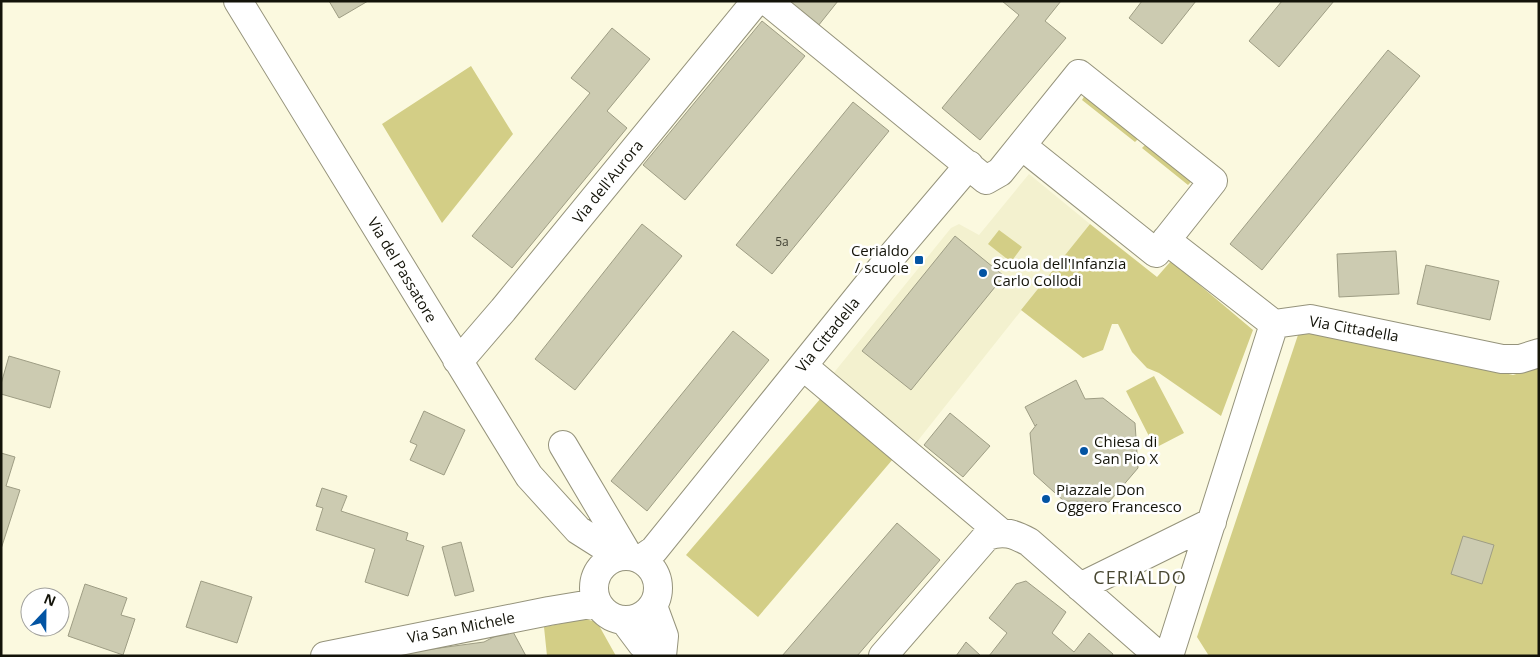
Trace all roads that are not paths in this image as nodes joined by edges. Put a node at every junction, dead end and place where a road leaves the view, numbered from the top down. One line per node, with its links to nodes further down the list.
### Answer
1 (238, 1): 9 (street, Via del Passatore)
2 (756, 1): 9 (street, Via dell'Aurora)
3 (767, 1): 5 (street)
4 (1022, 146): 5 (street); 6 (street); 6 (street)
5 (968, 165): 10 (street, Via Cittadella)
6 (1166, 240): 7 (street)
7 (1274, 324): 8 (street, Via Cittadella); 12 (street)
8 (1539, 353)
9 (457, 360): 13 (street, Via del Passatore)
10 (804, 366): 14 (street); 15 (street, Via Cittadella)
11 (563, 446): 15 (street)
12 (1212, 522): 16 (street); 25 (street)
13 (578, 530): 15 (street, Via del Passatore); 17 (street)
14 (1000, 532): 16 (street); 23 (street)
15 (629, 557): 17 (street); 18 (street)
16 (1080, 587): 24 (street)
17 (596, 592): 19 (street); 20 (street, Via San Michele)
18 (653, 606): 19 (street); 22 (street)
19 (624, 620): 21 (street)
20 (325, 656)
21 (655, 656)
22 (662, 656)
23 (883, 656)
24 (1159, 656)
25 (1169, 656)

